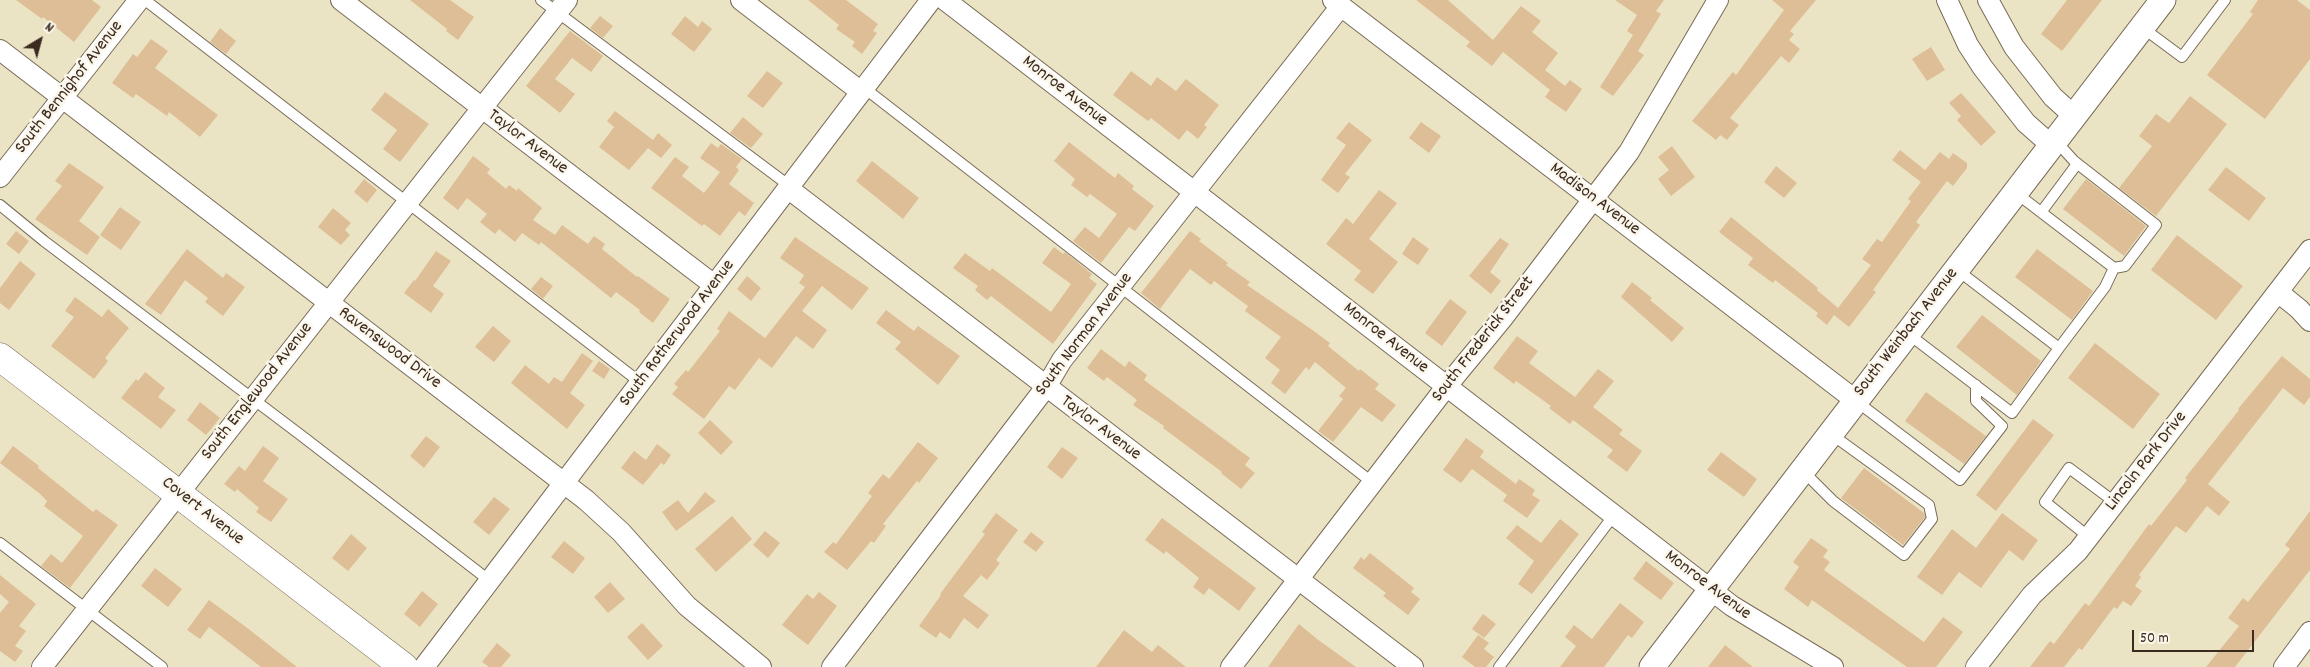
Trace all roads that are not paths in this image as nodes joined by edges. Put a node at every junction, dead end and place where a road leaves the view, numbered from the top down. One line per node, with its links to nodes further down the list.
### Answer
1 (139, 0): 18 (street, South Bennighof Avenue)
2 (145, 0): 28 (lane)
3 (341, 0): 19 (street, Taylor Avenue)
4 (541, 0): 14 (lane)
5 (741, 0): 17 (street)
6 (931, 0): 17 (street, South Rotherwood Avenue)
7 (945, 0): 26 (street, Monroe Avenue)
8 (1718, 0): 27 (street, South Frederick Street)
9 (1947, 0): 21 (street)
10 (1988, 0): 20 (street)
11 (2163, 0): 15 (street, South Weinbach Avenue)
12 (2224, 0): 15 (lane)
13 (1337, 3): 26 (street, South Norman Avenue); 27 (street, Madison Avenue)
14 (562, 6): 19 (street, South Englewood Avenue); 24 (lane)
15 (2142, 27): 20 (street, South Weinbach Avenue)
16 (0, 50): 18 (street, Ravenswood Drive)
17 (861, 89): 24 (street, South Rotherwood Avenue); 35 (lane)
18 (63, 98): 23 (street, South Bennighof Avenue); 37 (street, Ravenswood Drive)
19 (481, 108): 28 (street, South Englewood Avenue); 34 (street, Taylor Avenue)
20 (2074, 116): 21 (street, South Weinbach Avenue)
21 (2053, 143): 22 (lane); 25 (street, South Weinbach Avenue)
22 (2078, 164): 30 (lane); 32 (lane)
23 (0, 176)
24 (790, 188): 34 (street, South Rotherwood Avenue); 44 (street, Taylor Avenue)
25 (2016, 192): 30 (lane); 33 (street, South Weinbach Avenue)
26 (1196, 193): 35 (street, South Norman Avenue); 45 (street, Monroe Avenue)
27 (1594, 199): 45 (street, South Frederick Street); 47 (street, Madison Avenue)
28 (407, 202): 37 (street, South Englewood Avenue); 42 (lane)
29 (0, 205): 46 (lane)
30 (2042, 211): 32 (lane)
31 (2310, 250): 36 (street, Lincoln Park Drive)
32 (2114, 268): 40 (lane)
33 (1956, 269): 39 (street, South Weinbach Avenue); 40 (lane)
34 (714, 285): 42 (street, South Rotherwood Avenue)
35 (1120, 288): 44 (street, South Norman Avenue); 51 (lane)
36 (2278, 292): 38 (street); 53 (street, Lincoln Park Drive)
37 (329, 303): 46 (street, South Englewood Avenue); 50 (street, Ravenswood Drive)
38 (2310, 321)
39 (1907, 333): 43 (lane); 47 (street, South Weinbach Avenue)
40 (2059, 348): 43 (lane)
41 (0, 357): 52 (main road, Covert Avenue)
42 (641, 383): 50 (street, South Rotherwood Avenue)
43 (1976, 386): 47 (lane)
44 (1046, 387): 57 (street, Taylor Avenue); 67 (street, South Norman Avenue)
45 (1446, 387): 51 (street, South Frederick Street); 54 (street, Monroe Avenue)
46 (254, 398): 52 (street, South Englewood Avenue); 58 (lane)
47 (1855, 400): 48 (street, South Weinbach Avenue)
48 (1831, 433): 49 (street, South Weinbach Avenue); 49 (lane)
49 (1802, 470): 59 (street, South Weinbach Avenue)
50 (564, 483): 58 (street, South Rotherwood Avenue); 66 (street, Ravenswood Drive)
51 (1373, 483): 57 (street, South Frederick Street)
52 (178, 494): 60 (street, South Englewood Avenue); 64 (main road, Covert Avenue)
53 (2116, 503): 55 (street, Lincoln Park Drive); 55 (lane)
54 (1614, 515): 59 (street, Monroe Avenue); 70 (lane)
55 (2089, 537): 73 (street, Lincoln Park Drive)
56 (0, 543): 60 (lane)
57 (1297, 580): 68 (street, South Frederick Street); 69 (street, Taylor Avenue)
58 (490, 581): 65 (street, South Rotherwood Avenue)
59 (1711, 590): 71 (street, South Weinbach Avenue); 72 (street, Monroe Avenue)
60 (87, 610): 62 (street, South Englewood Avenue); 63 (lane)
61 (2310, 632): 74 (street)
62 (42, 667)
63 (162, 667)
64 (404, 667)
65 (424, 667)
66 (761, 667)
67 (832, 667)
68 (1231, 667)
69 (1413, 667)
70 (1500, 667)
71 (1652, 667)
72 (1833, 667)
73 (1976, 667)
74 (2284, 667)

